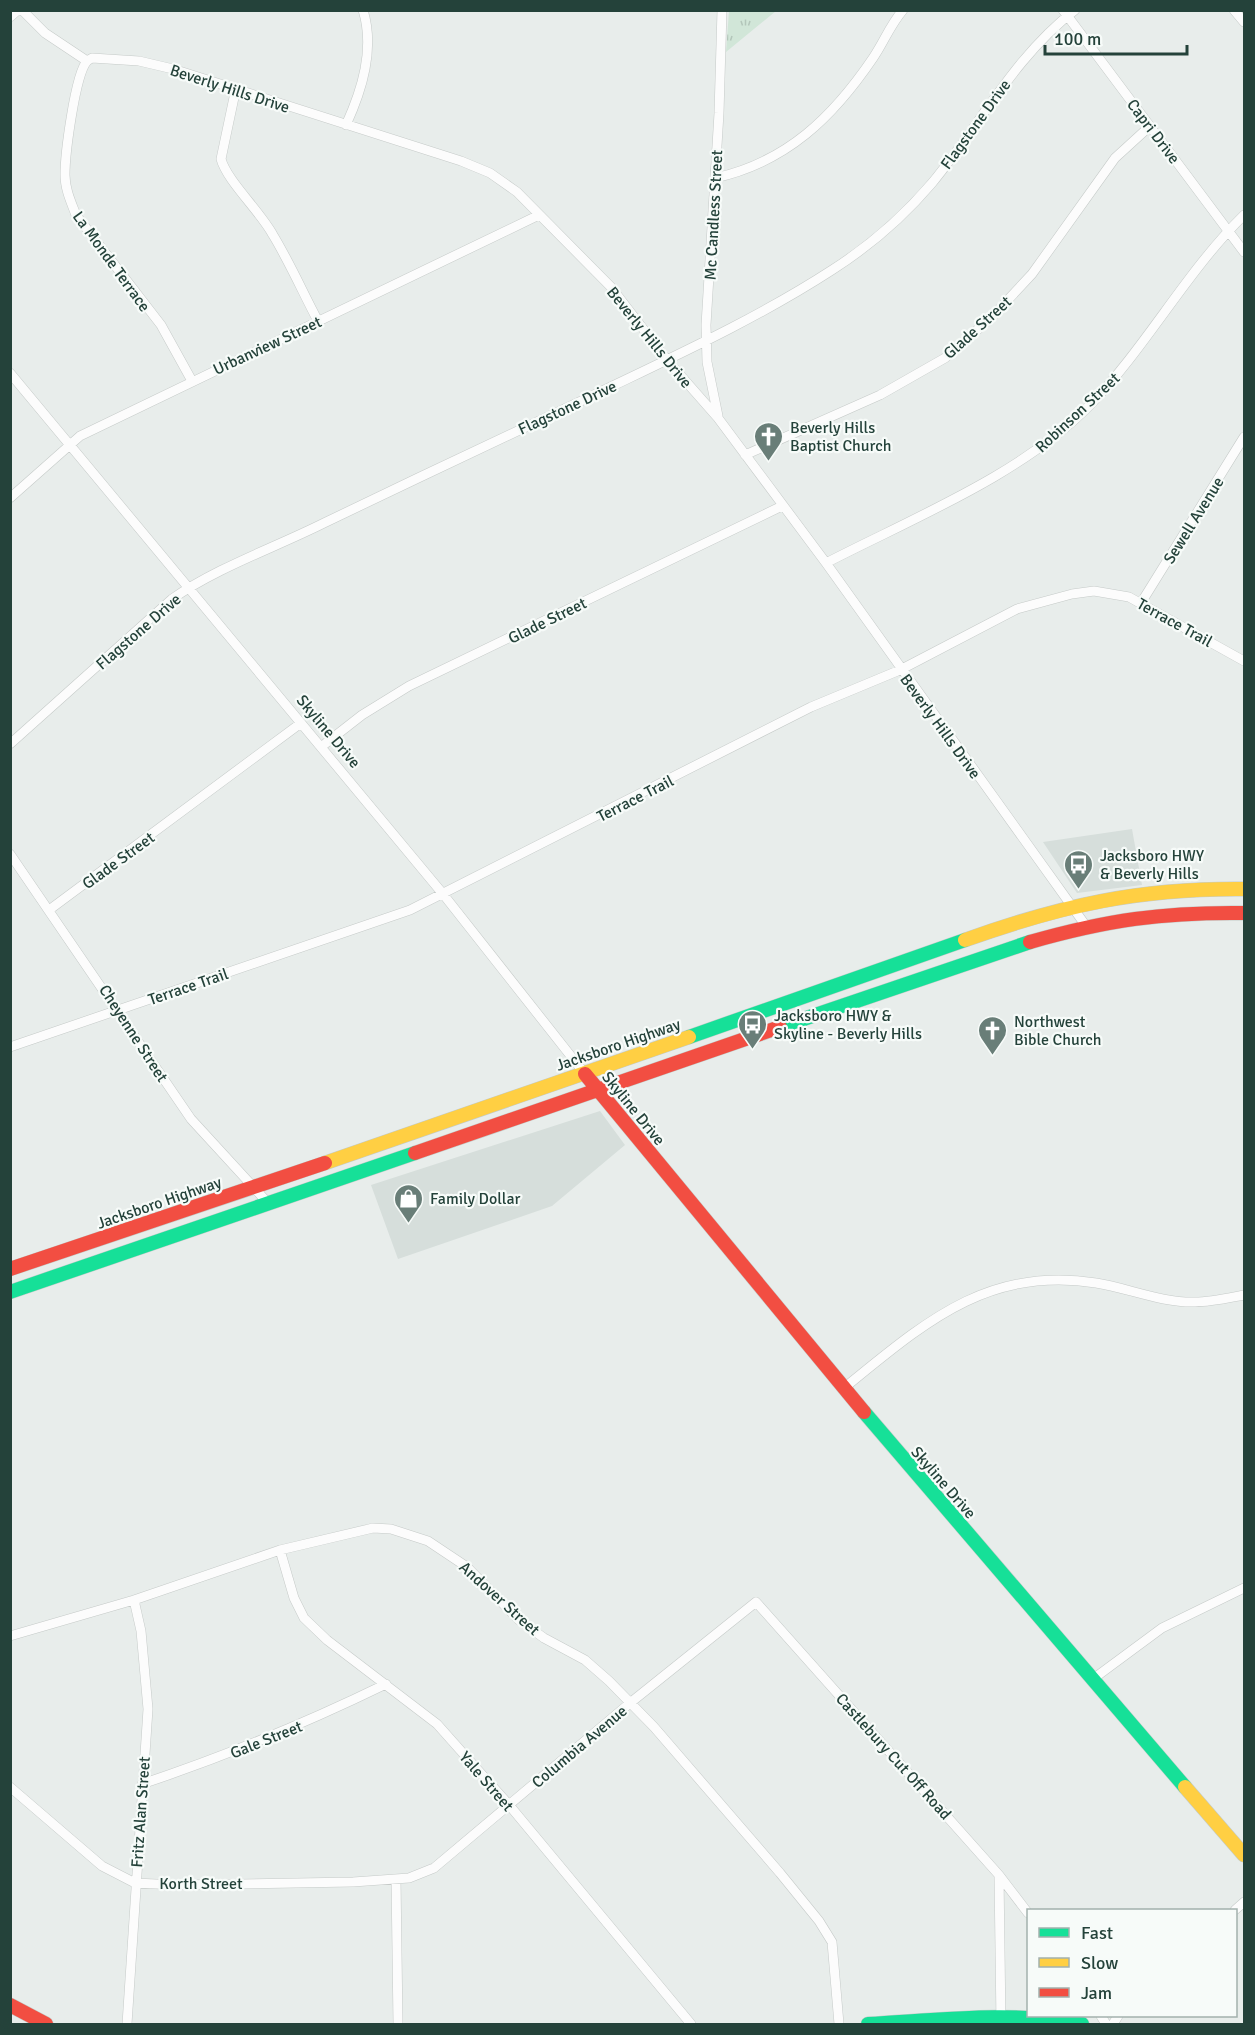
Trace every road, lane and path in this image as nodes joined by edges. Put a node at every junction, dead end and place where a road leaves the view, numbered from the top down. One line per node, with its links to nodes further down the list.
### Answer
1 (20, 10): 7 (street); 9 (street)
2 (363, 10): 11 (street)
3 (722, 10): 13 (street, Mc Candless Street)
4 (903, 10): 13 (street)
5 (1234, 10): 8 (street)
6 (1068, 12): 12 (street, Capri Drive); 19 (street, Flagstone Drive)
7 (10, 17)
8 (1245, 22)
9 (87, 61): 10 (street, Beverly Hills Drive); 22 (street, La Monde Terrace)
10 (236, 88): 11 (street, Beverly Hills Drive); 18 (street)
11 (346, 125): 14 (street, Beverly Hills Drive)
12 (1150, 126): 16 (street, Capri Drive); 26 (street, Glade Street)
13 (715, 178): 19 (street, Mc Candless Street)
14 (539, 215): 18 (street, Urbanview Street); 20 (street, Beverly Hills Drive)
15 (1245, 215): 16 (street, Robinson Street)
16 (1228, 231): 17 (street, Capri Drive); 29 (street, Robinson Street)
17 (1245, 252)
18 (318, 321): 22 (street, Urbanview Street)
19 (706, 341): 20 (street, Flagstone Drive); 23 (street, Mc Candless Street)
20 (667, 360): 23 (street, Beverly Hills Drive); 30 (street, Flagstone Drive)
21 (10, 373): 25 (street, Skyline Drive)
22 (192, 381): 25 (street, Urbanview Street)
23 (718, 418): 26 (street, Beverly Hills Drive)
24 (1245, 437): 31 (street, Sewell Avenue)
25 (69, 445): 27 (street, Urbanview Street); 30 (street, Skyline Drive)
26 (745, 455): 28 (street, Beverly Hills Drive)
27 (10, 498)
28 (782, 506): 29 (street, Beverly Hills Drive); 36 (street, Glade Street)
29 (826, 562): 33 (street, Beverly Hills Drive)
30 (188, 588): 34 (street, Skyline Drive); 35 (street, Flagstone Drive)
31 (1141, 603): 32 (street, Terrace Trail); 33 (street, Terrace Trail)
32 (1245, 661)
33 (900, 670): 39 (street, Terrace Trail); 40 (street, Beverly Hills Drive)
34 (301, 723): 36 (street, Skyline Drive); 41 (street, Glade Street)
35 (10, 744)
36 (321, 747): 39 (street, Skyline Drive)
37 (10, 854): 41 (street, Cheyenne Street)
38 (1245, 889): 40 (main road, Jacksboro Highway)
39 (443, 894): 46 (street, Terrace Trail); 48 (street, Skyline Drive)
40 (1072, 905): 43 (street, Beverly Hills Drive); 44 (main road, Jacksboro Highway)
41 (49, 910): 46 (street, Cheyenne Street)
42 (1245, 913): 43 (main road)
43 (1086, 926): 45 (main road)
44 (841, 982): 45 (main road); 48 (main road, Jacksboro Highway)
45 (847, 1005): 49 (main road)
46 (118, 1010): 47 (street, Terrace Trail); 50 (street, Cheyenne Street)
47 (10, 1047)
48 (585, 1074): 49 (main road, Skyline Drive); 50 (main road, Jacksboro Highway)
49 (598, 1091): 51 (main road); 57 (main road, Skyline Drive)
50 (253, 1187): 51 (street, Cheyenne Street); 52 (main road, Jacksboro Highway)
51 (268, 1203): 53 (main road)
52 (114, 1234): 53 (main road); 54 (main road, Jacksboro Highway)
53 (121, 1253): 55 (main road)
54 (10, 1269)
55 (10, 1292)
56 (1245, 1295): 57 (street)
57 (844, 1388): 63 (main road, Skyline Drive)
58 (280, 1550): 60 (street, Andover Street); 64 (street, Yale Street); 65 (street, Andover Street)
59 (1245, 1588): 63 (street)
60 (134, 1600): 62 (street, Andover Street); 66 (street, Fritz Alan Street)
61 (756, 1602): 65 (street, Columbia Avenue); 70 (street, Castlebury Cut Off Road)
62 (10, 1636)
63 (1093, 1679): 69 (main road, Skyline Drive)
64 (386, 1684): 66 (street, Gale Street); 68 (street, Yale Street)
65 (630, 1703): 68 (street, Columbia Avenue); 80 (street, Andover Street)
66 (142, 1784): 72 (street, Fritz Alan Street)
67 (10, 1787): 72 (street, Korth Street)
68 (509, 1805): 71 (street, Columbia Avenue); 79 (street, Yale Street)
69 (1245, 1855)
70 (999, 1875): 73 (street, Castlebury Cut Off Road); 75 (street)
71 (393, 1879): 72 (street, Korth Street); 78 (street)
72 (135, 1882): 77 (street, Fritz Alan Street)
73 (1027, 1910)
74 (10, 2005): 76 (main road)
75 (1001, 2021): 81 (main road); 82 (main road)
76 (46, 2025)
77 (127, 2025)
78 (399, 2025)
79 (691, 2025)
80 (839, 2025)
81 (868, 2025)
82 (1082, 2025)

